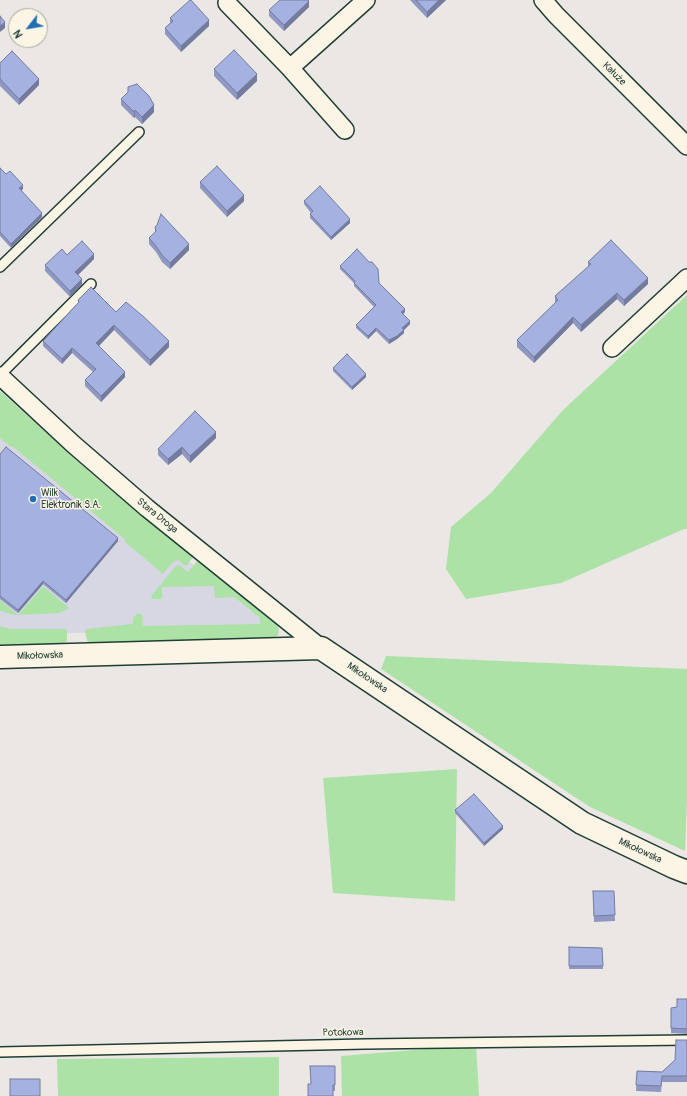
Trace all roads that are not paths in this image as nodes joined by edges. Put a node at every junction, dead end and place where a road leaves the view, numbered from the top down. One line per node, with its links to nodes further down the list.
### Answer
1 (366, 0): 4 (street)
2 (543, 0): 7 (street, Kałuże)
3 (227, 3): 4 (street)
4 (290, 68): 5 (street)
5 (346, 130)
6 (139, 132): 8 (lane)
7 (687, 146)
8 (0, 267)
9 (687, 278): 11 (street)
10 (91, 284): 12 (lane)
11 (612, 348)
12 (0, 375): 13 (street, Stara Droga)
13 (321, 648): 14 (street, Mikołowska); 15 (street, Mikołowska)
14 (0, 657)
15 (687, 872)
16 (687, 1040): 17 (lane, Potokowa)
17 (0, 1052)

